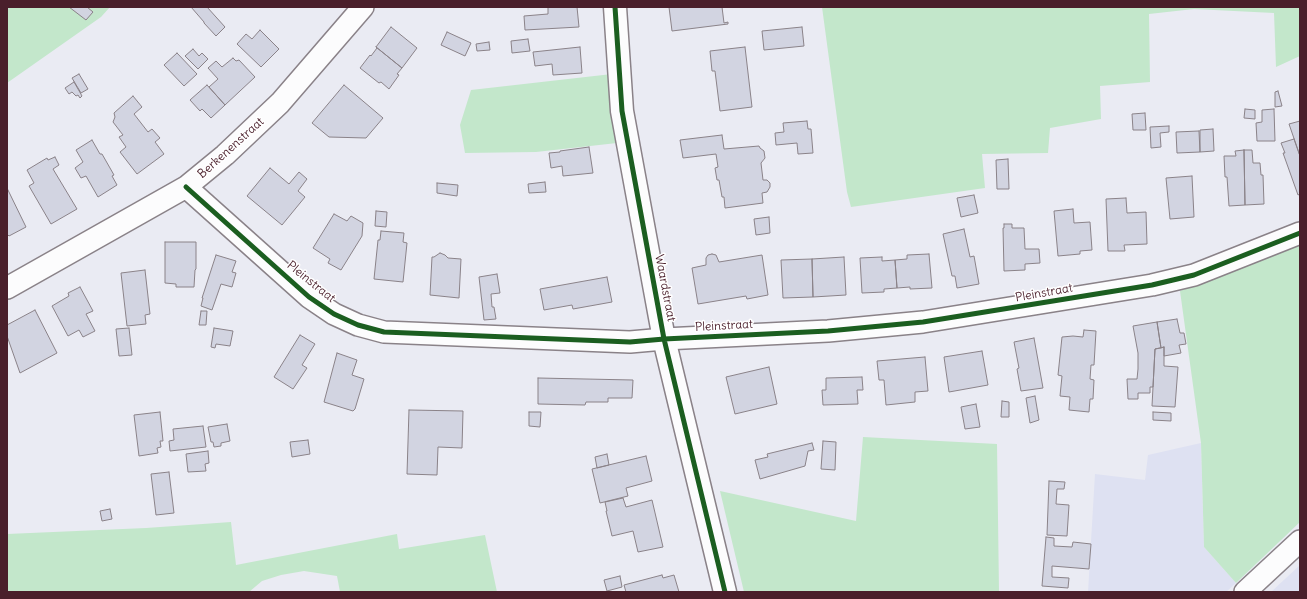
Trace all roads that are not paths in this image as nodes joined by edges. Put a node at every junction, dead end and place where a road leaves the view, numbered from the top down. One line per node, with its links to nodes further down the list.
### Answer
1 (363, 7): 3 (street, Berkenenstraat)
2 (615, 7): 6 (street, Waardstraat)
3 (186, 187): 5 (street, Berkenenstraat); 6 (street, Pleinstraat)
4 (1300, 232): 6 (street, Pleinstraat)
5 (7, 288)
6 (664, 339): 8 (street, Waardstraat)
7 (1300, 541): 9 (street)
8 (725, 592)
9 (1244, 592)

